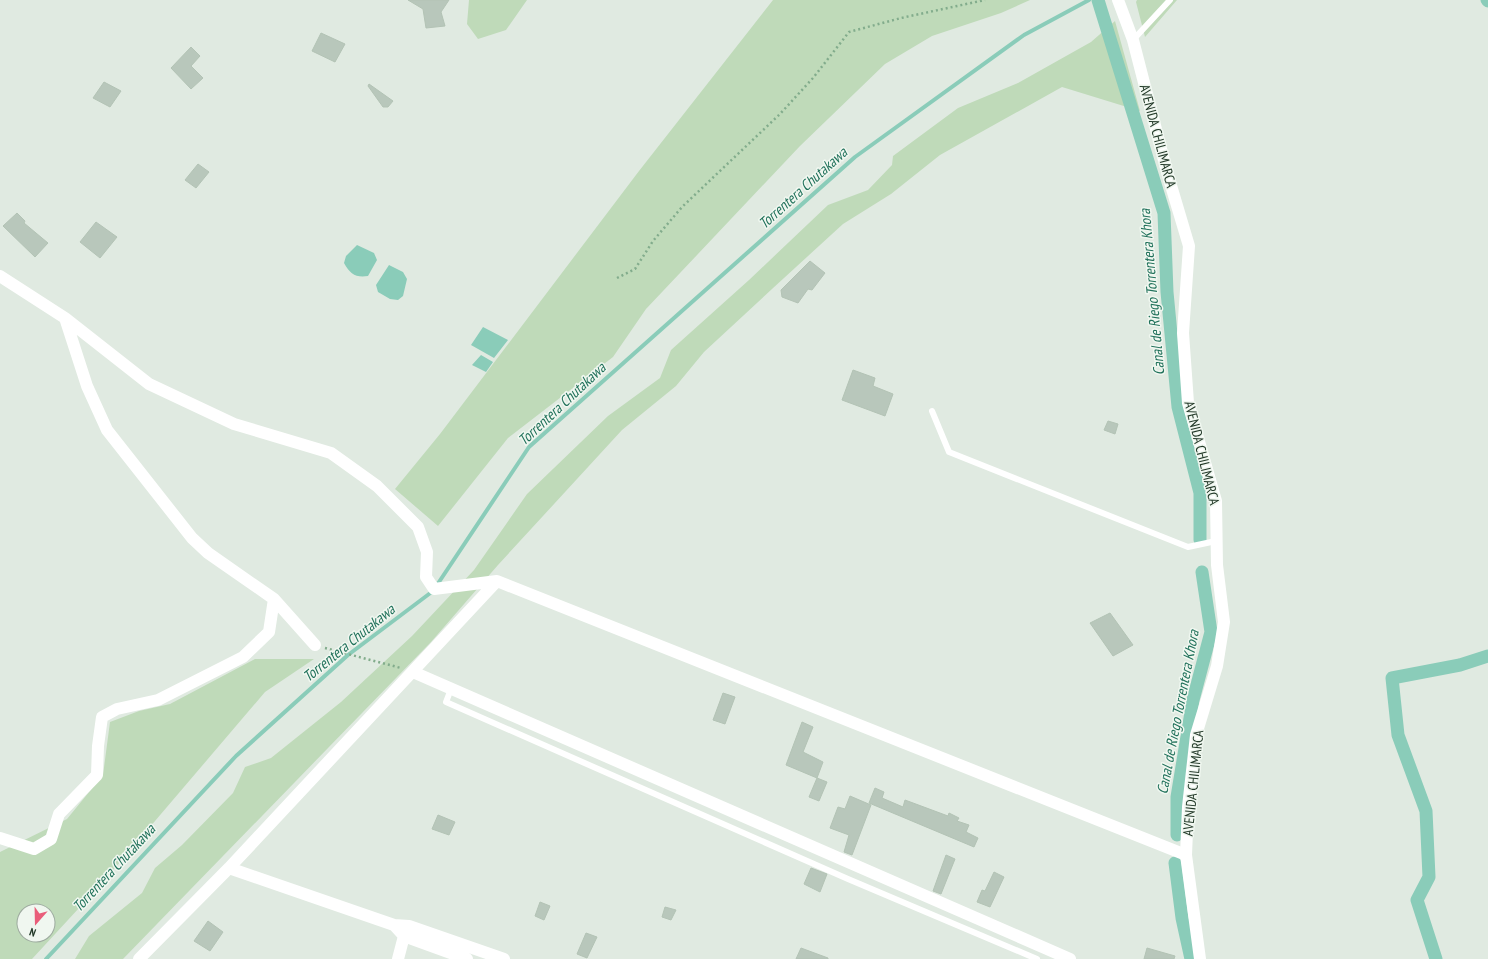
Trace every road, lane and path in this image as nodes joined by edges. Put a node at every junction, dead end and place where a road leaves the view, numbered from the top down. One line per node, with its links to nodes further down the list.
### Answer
1 (984, 0): 6 (path)
2 (1118, 0): 4 (street, AVENIDA CHILIMARCA)
3 (1170, 0): 4 (lane)
4 (1133, 40): 9 (street, AVENIDA CHILIMARCA)
5 (0, 276): 7 (street)
6 (617, 278)
7 (65, 318): 10 (street); 11 (street)
8 (932, 411): 9 (lane)
9 (1216, 541): 16 (street, AVENIDA CHILIMARCA)
10 (497, 582): 13 (street); 16 (street)
11 (274, 599): 12 (street); 15 (street)
12 (315, 644): 13 (path)
13 (413, 672): 14 (street); 17 (street)
14 (451, 689): 24 (lane); 25 (street)
15 (0, 838)
16 (1186, 855): 26 (street, AVENIDA CHILIMARCA)
17 (229, 868): 18 (street); 20 (street)
18 (394, 925): 19 (street); 23 (street)
19 (404, 936): 21 (street); 22 (street)
20 (139, 959)
21 (398, 959)
22 (467, 959)
23 (504, 959)
24 (1037, 959)
25 (1070, 959)
26 (1200, 959)

